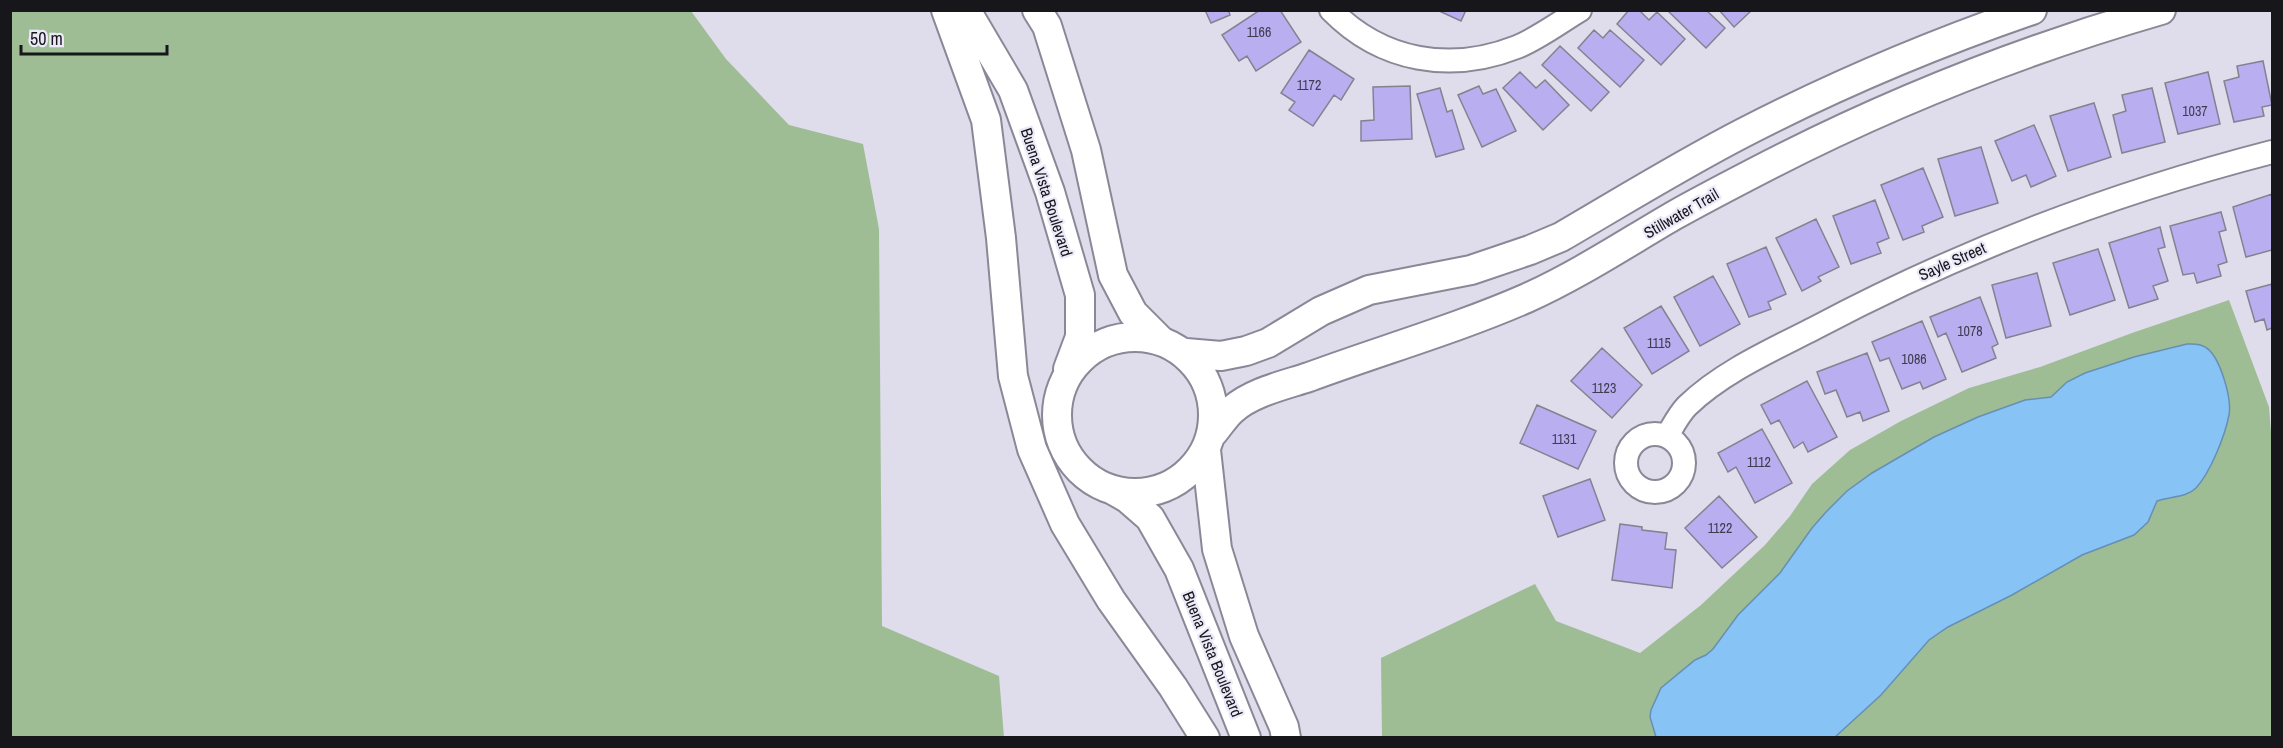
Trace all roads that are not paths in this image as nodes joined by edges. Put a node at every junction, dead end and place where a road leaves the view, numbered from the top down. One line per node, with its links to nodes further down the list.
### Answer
1 (946, 10): 16 (main road)
2 (966, 10): 12 (main road, Buena Vista Boulevard)
3 (1037, 10): 10 (main road, Buena Vista Boulevard)
4 (1331, 10): 8 (street)
5 (1580, 10): 8 (street)
6 (2032, 10): 11 (main road)
7 (2161, 10): 14 (main road, Stillwater Trail)
8 (1543, 20)
9 (2272, 152): 13 (street, Sayle Street)
10 (1160, 340): 11 (main road, Buena Vista Boulevard); 12 (main road, Buena Vista Boulevard)
11 (1186, 353): 14 (main road, Buena Vista Boulevard)
12 (1063, 383): 15 (main road, Buena Vista Boulevard)
13 (1666, 436)
14 (1209, 442): 15 (main road, Buena Vista Boulevard); 18 (main road, Buena Vista Boulevard)
15 (1112, 489): 17 (main road, Buena Vista Boulevard)
16 (1205, 738)
17 (1246, 738)
18 (1286, 738)

